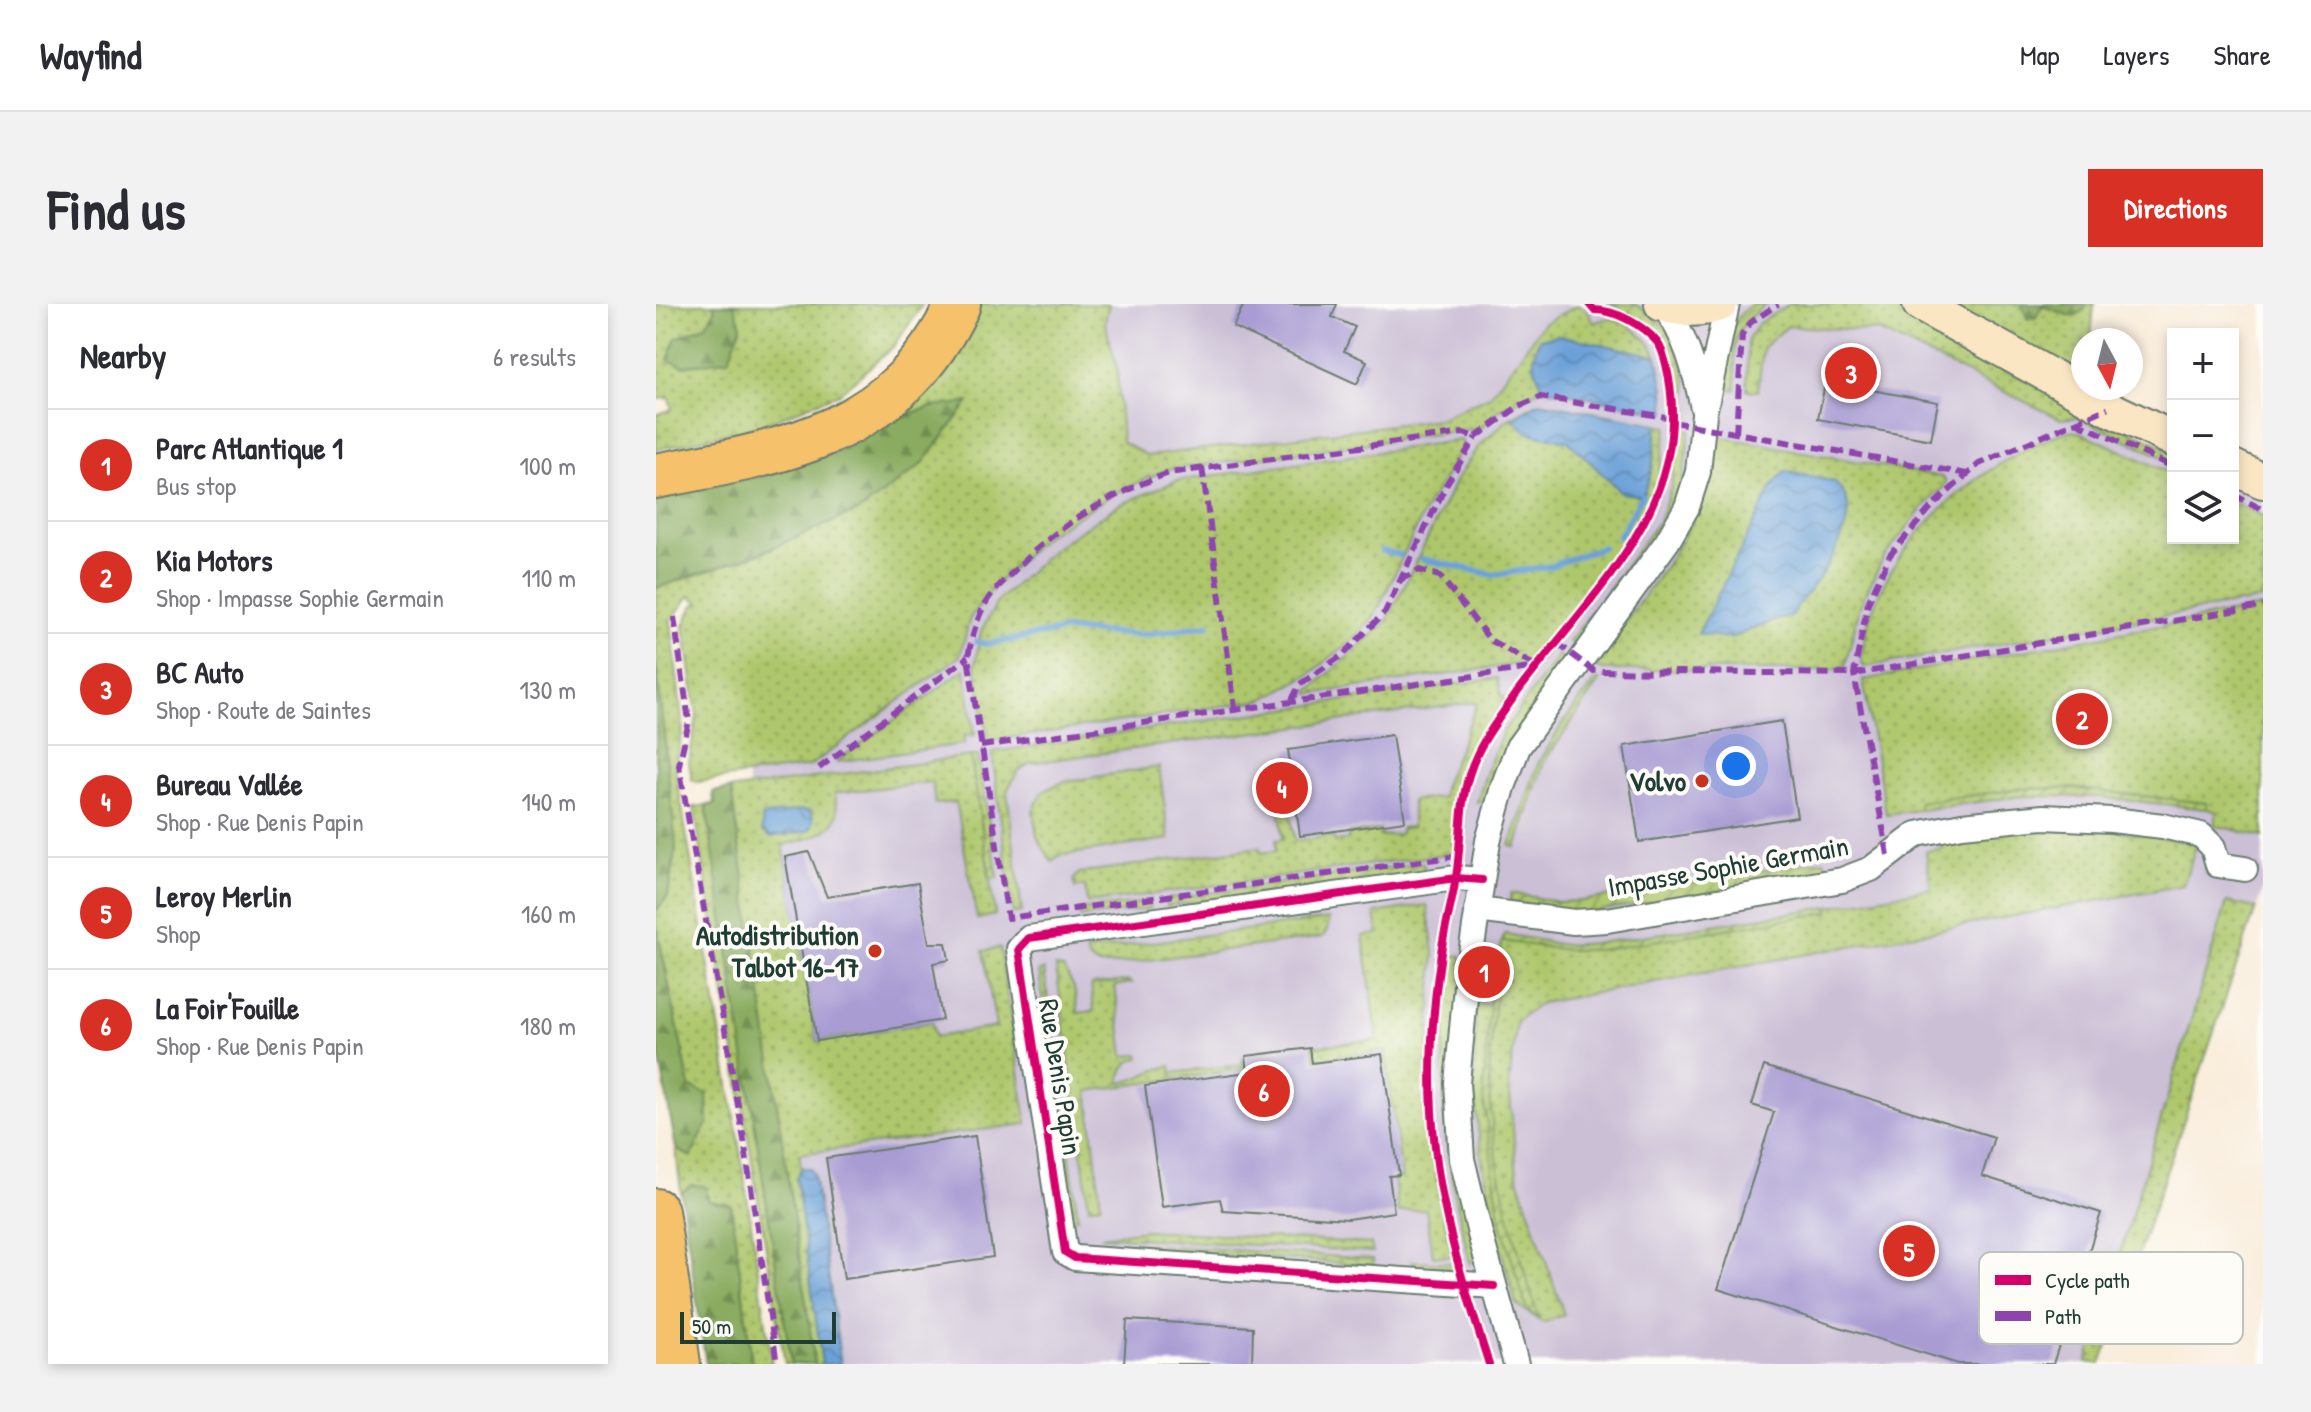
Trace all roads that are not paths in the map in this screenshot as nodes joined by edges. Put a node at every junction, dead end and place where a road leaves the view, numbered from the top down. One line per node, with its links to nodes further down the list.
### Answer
1 (940, 304): 9 (highway)
2 (958, 304): 11 (highway)
3 (1662, 304): 4 (street); 7 (street)
4 (1720, 304)
5 (1727, 304): 7 (street)
6 (1921, 305): 8 (street)
7 (1704, 414): 14 (street)
8 (2167, 436)
9 (656, 462)
10 (2239, 470): 12 (street)
11 (656, 476)
12 (2263, 481)
13 (2245, 869): 15 (street, Impasse Sophie Germain)
14 (1482, 880): 15 (street); 17 (street, Rue Denis Papin)
15 (1477, 910): 17 (street)
16 (656, 1211): 18 (highway)
17 (1494, 1286): 19 (street)
18 (678, 1364)
19 (1516, 1364)

